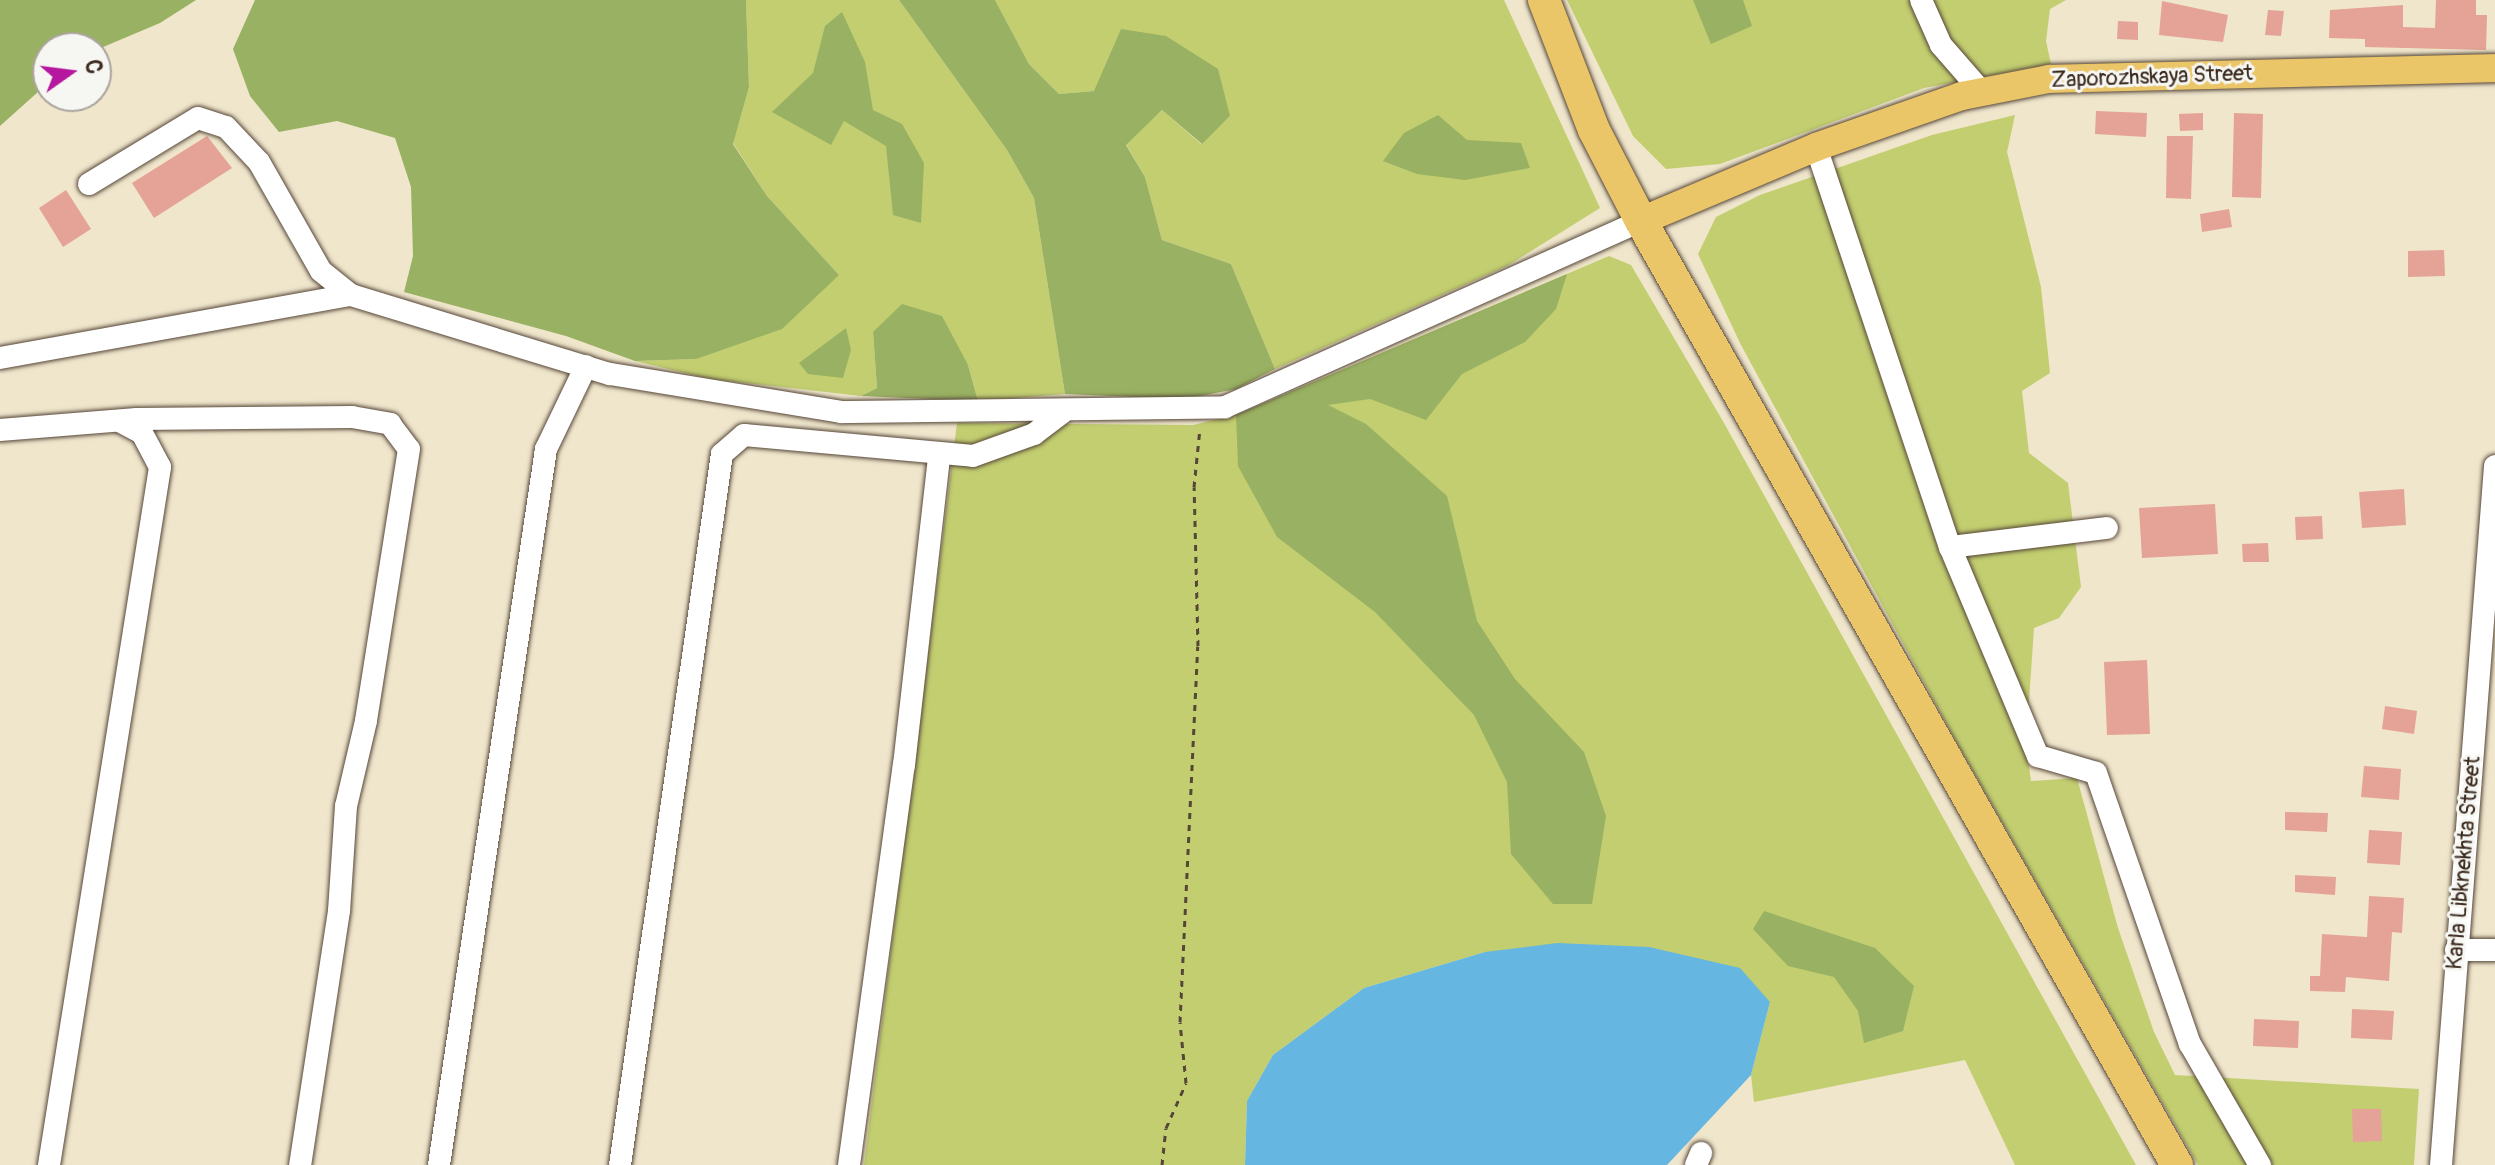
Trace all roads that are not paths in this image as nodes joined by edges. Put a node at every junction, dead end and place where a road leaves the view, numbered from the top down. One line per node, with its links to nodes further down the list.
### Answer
1 (1544, 0): 7 (highway)
2 (1921, 0): 4 (street)
3 (2495, 68): 4 (main road, Zaporozhskaya Street)
4 (1982, 92): 5 (main road, Zaporozhskaya Street)
5 (1816, 147): 7 (main road, Zaporozhskaya Street); 17 (street)
6 (89, 184): 8 (street)
7 (1641, 221): 11 (street); 26 (highway)
8 (351, 295): 9 (street); 10 (street)
9 (0, 358)
10 (586, 366): 11 (street); 23 (street)
11 (1063, 412): 14 (street)
12 (119, 421): 13 (street); 21 (street); 22 (street)
13 (0, 430)
14 (939, 456): 24 (street); 25 (street)
15 (2495, 466): 18 (street, Karla Libknekhta Street)
16 (2107, 528): 17 (street)
17 (1950, 547): 27 (street)
18 (2486, 718): 19 (street, Karla Libknekhta Street)
19 (2456, 950): 20 (street); 28 (street, Karla Libknekhta Street)
20 (2495, 950)
21 (49, 1165)
22 (300, 1165)
23 (439, 1165)
24 (620, 1165)
25 (849, 1165)
26 (2177, 1165)
27 (2260, 1165)
28 (2441, 1165)

